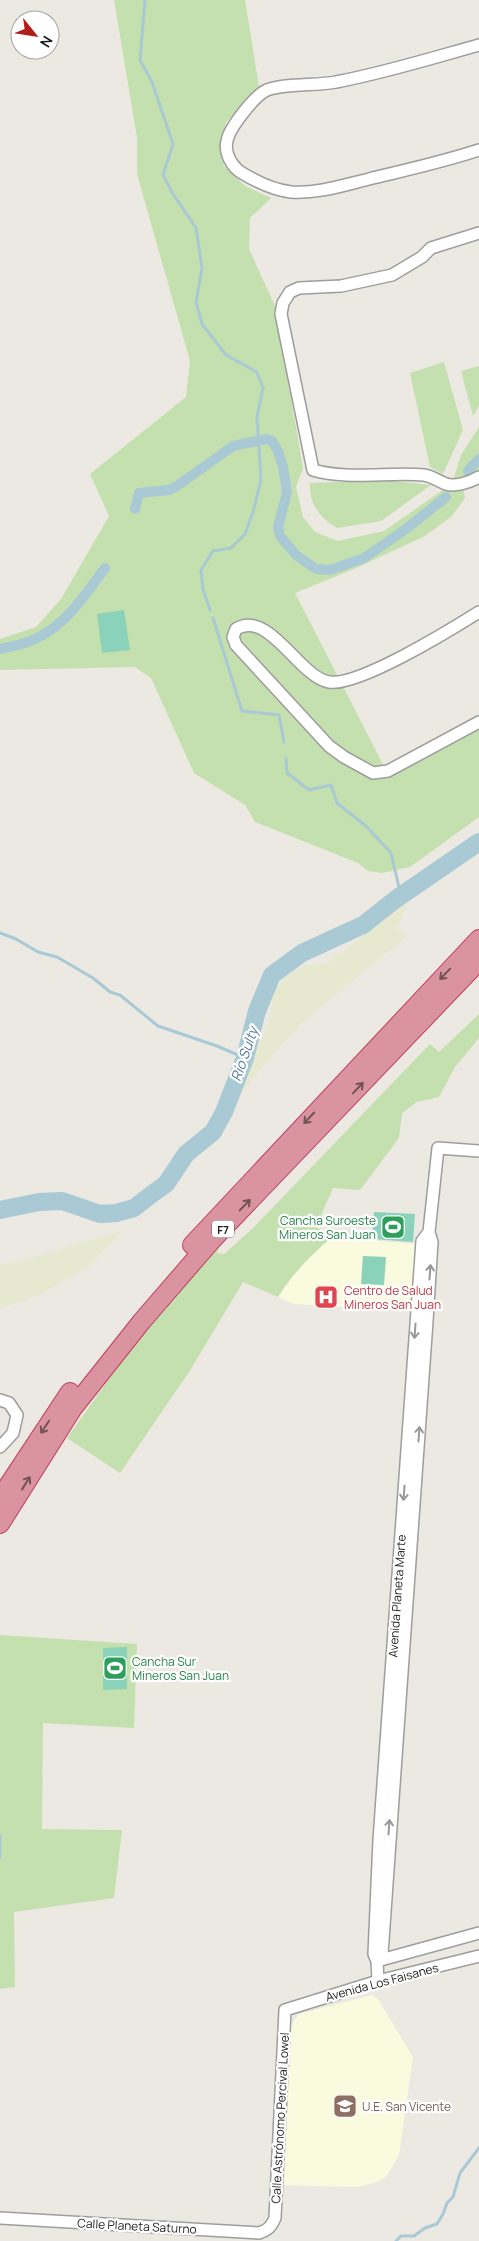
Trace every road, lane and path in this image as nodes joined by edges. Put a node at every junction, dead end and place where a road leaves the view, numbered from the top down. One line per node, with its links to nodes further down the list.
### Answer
1 (479, 45): 2 (street)
2 (479, 150)
3 (479, 233): 4 (street)
4 (479, 477)
5 (479, 612): 6 (street)
6 (479, 722)
7 (479, 939): 12 (highway, F7, one-way to 12)
8 (479, 960): 13 (highway, F7, one-way to 8)
9 (479, 1151): 16 (street, Avenida Planeta Marte)
10 (0, 1400): 11 (street)
11 (0, 1447)
12 (0, 1496)
13 (0, 1524)
14 (479, 1933): 16 (street, Avenida Los Faisanes)
15 (479, 1956): 17 (street, Avenida Los Faisanes)
16 (377, 1961): 17 (street, Avenida Planeta Marte)
17 (378, 1981): 18 (street, Avenida Los Faisanes)
18 (286, 2010): 20 (street, Calle Astrónomo Percival Lowel)
19 (0, 2218): 20 (street, Calle Planeta Saturno)
20 (272, 2225)

